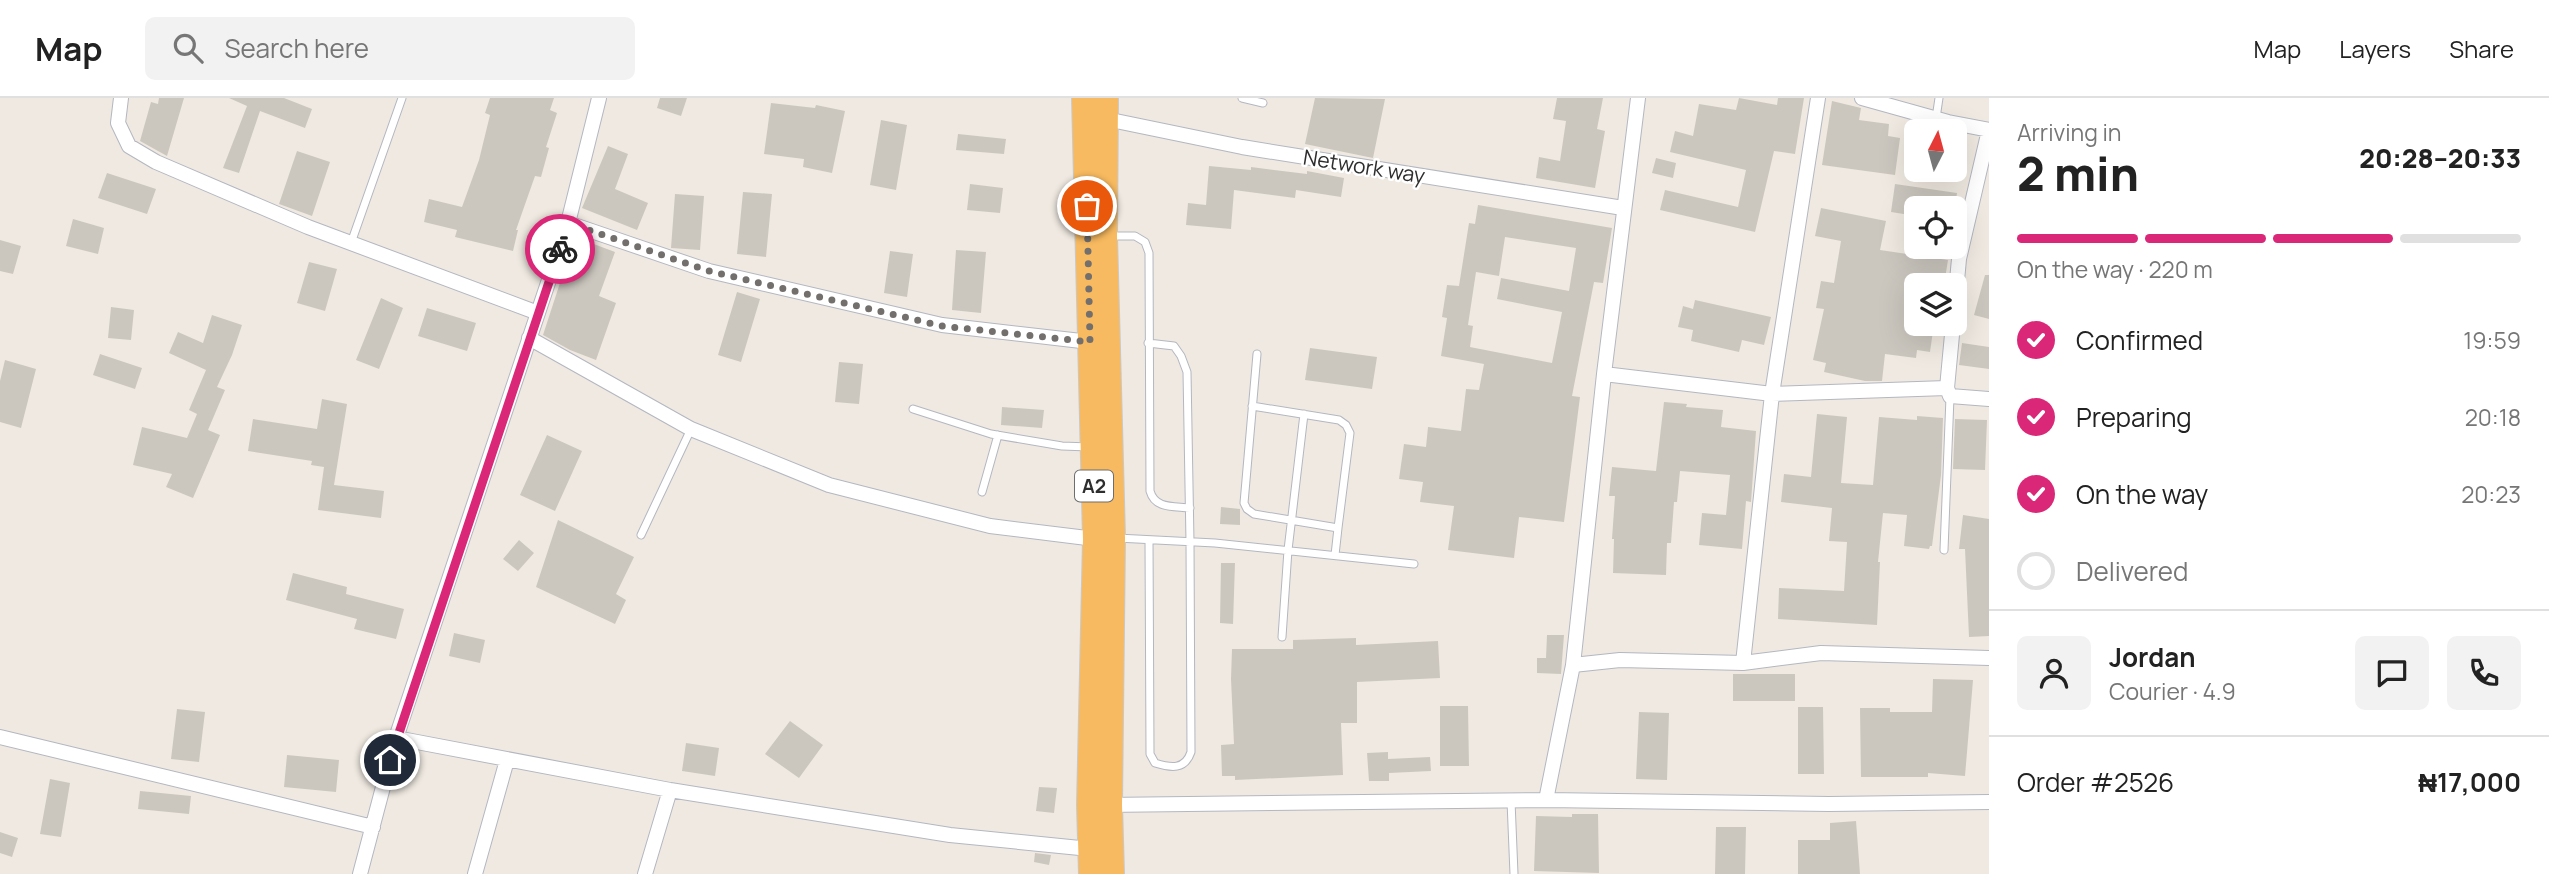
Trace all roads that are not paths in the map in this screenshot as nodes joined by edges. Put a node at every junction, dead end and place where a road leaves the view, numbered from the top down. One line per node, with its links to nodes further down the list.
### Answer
1 (121, 98): 17 (street)
2 (402, 98): 17 (lane)
3 (600, 98): 15 (street)
4 (1084, 98): 22 (highway, A2)
5 (1242, 98): 10 (lane)
6 (1638, 98): 14 (street)
7 (1818, 98): 27 (street)
8 (1862, 98): 12 (street)
9 (1940, 98): 12 (lane)
10 (1263, 103)
11 (1106, 109): 14 (street, Network way); 16 (highway, A2)
12 (1936, 118): 13 (street)
13 (1989, 130): 18 (street)
14 (1623, 208): 25 (street)
15 (568, 223): 19 (street); 22 (street)
16 (1105, 236): 23 (lane); 40 (highway, A2)
17 (351, 243): 19 (street)
18 (1958, 273)
19 (538, 313): 21 (street)
20 (1952, 336): 26 (street)
21 (529, 338): 32 (street); 52 (street)
22 (1090, 342): 34 (highway, A2)
23 (1148, 342): 36 (lane); 36 (lane)
24 (1257, 355): 29 (lane)
25 (1604, 374): 27 (street); 50 (street)
26 (1949, 392): 27 (street); 28 (street); 44 (lane)
27 (1772, 394): 49 (street)
28 (1989, 399)
29 (1252, 406): 31 (lane); 37 (lane)
30 (913, 409): 33 (lane)
31 (1304, 414): 37 (lane); 38 (lane)
32 (691, 429): 39 (lane); 40 (street)
33 (999, 435): 34 (lane); 35 (lane)
34 (1094, 447): 40 (highway, A2)
35 (982, 492)
36 (1190, 508): 42 (lane)
37 (1291, 520): 38 (lane); 43 (lane)
38 (1338, 528): 45 (lane)
39 (641, 535)
40 (1104, 538): 41 (lane); 58 (highway, A2)
41 (1149, 540): 42 (lane); 42 (lane)
42 (1191, 542): 43 (lane)
43 (1288, 550): 45 (lane); 47 (lane)
44 (1944, 550)
45 (1335, 555): 46 (lane)
46 (1413, 564)
47 (1282, 637)
48 (1989, 657): 49 (street)
49 (1743, 663): 50 (street)
50 (1573, 665): 56 (street)
51 (0, 737): 59 (street)
52 (396, 738): 53 (street); 59 (street)
53 (507, 760): 54 (street); 62 (street)
54 (670, 790): 60 (street); 63 (street)
55 (1511, 800): 56 (street); 58 (street); 66 (lane)
56 (1546, 800): 57 (street)
57 (1989, 802)
58 (1099, 805): 60 (highway, A2); 65 (highway, A2)
59 (373, 827): 61 (street)
60 (1090, 849): 64 (highway, A2)
61 (360, 874)
62 (475, 874)
63 (645, 874)
64 (1091, 874)
65 (1112, 874)
66 (1514, 874)

